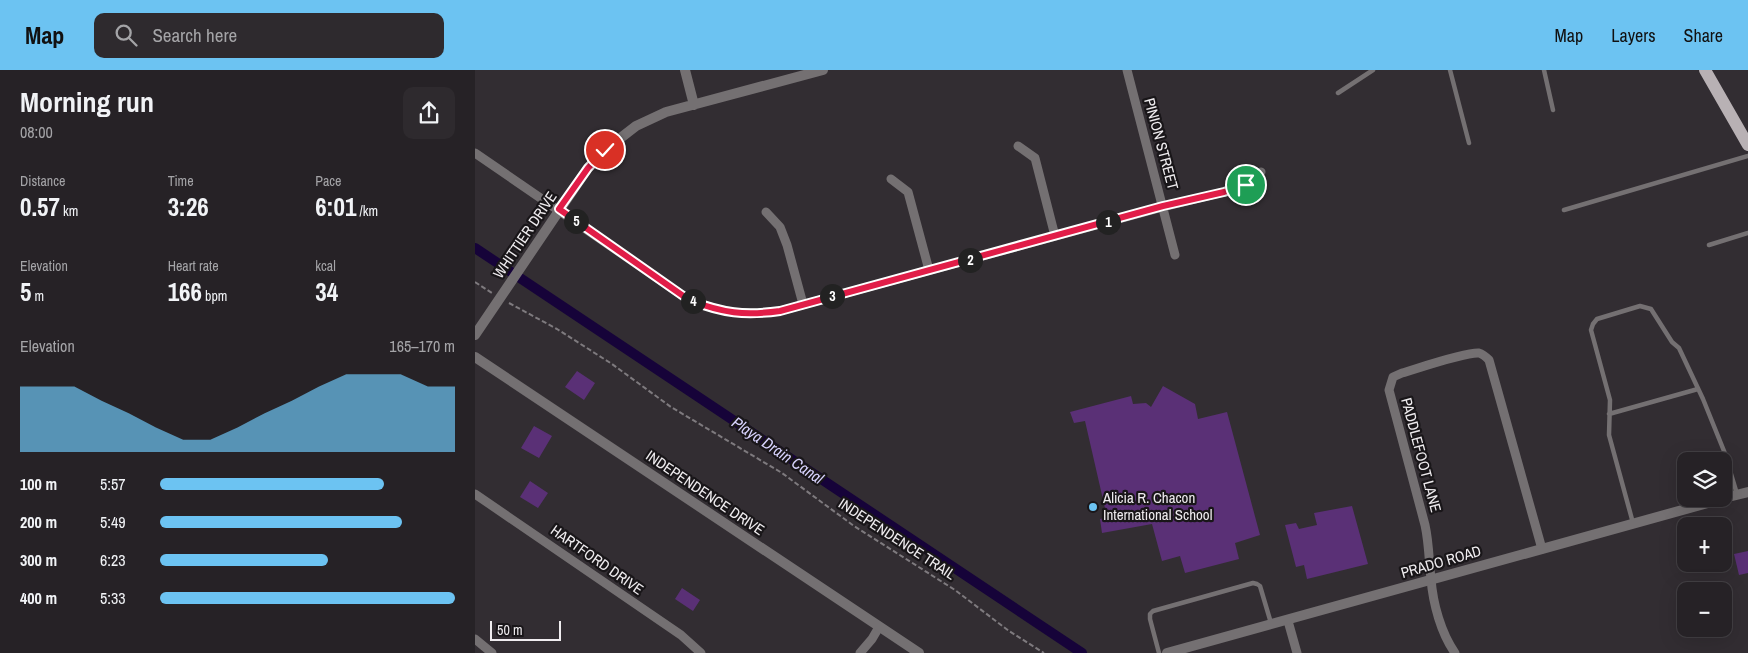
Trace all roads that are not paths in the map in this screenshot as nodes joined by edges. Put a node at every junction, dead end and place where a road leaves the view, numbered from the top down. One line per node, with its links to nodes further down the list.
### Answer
1 (685, 70): 9 (street)
2 (823, 70): 9 (street, WHITTIER DRIVE)
3 (1127, 70): 18 (street, PINION STREET)
4 (1373, 70): 8 (lane)
5 (1451, 70): 11 (lane)
6 (1544, 70): 10 (lane)
7 (1705, 70): 12 (main road)
8 (1338, 93)
9 (694, 105): 19 (street, WHITTIER DRIVE)
10 (1553, 110)
11 (1469, 143)
12 (1748, 145)
13 (1018, 146): 23 (street)
14 (475, 153): 19 (street)
15 (1748, 156): 20 (lane)
16 (1261, 172): 18 (street)
17 (891, 179): 26 (street)
18 (1163, 206): 23 (street); 25 (street, PINION STREET)
19 (559, 209): 27 (street); 28 (street, WHITTIER DRIVE)
20 (1565, 210)
21 (766, 212): 27 (street)
22 (1748, 232): 24 (lane)
23 (1055, 236): 26 (street)
24 (1709, 245)
25 (1175, 255)
26 (929, 270): 27 (street)
27 (803, 304)
28 (475, 335)
29 (475, 357): 42 (street, INDEPENDENCE DRIVE)
30 (1698, 389): 31 (lane); 31 (lane); 34 (lane)
31 (1609, 414): 37 (lane)
32 (1748, 492): 34 (street, PRADO ROAD)
33 (475, 494): 45 (street, HARTFORD DRIVE)
34 (1737, 495): 35 (street, PRADO ROAD)
35 (1732, 496)
36 (1691, 507): 37 (street, PRADO ROAD)
37 (1633, 523): 38 (street, PRADO ROAD)
38 (1542, 549): 39 (street, PRADO ROAD); 39 (street, PADDLEFOOT LANE)
39 (1431, 581): 40 (street, PRADO ROAD); 51 (street, PADDLEFOOT LANE)
40 (1288, 620): 41 (street, PRADO ROAD); 50 (street)
41 (1271, 625): 48 (lane); 49 (street, PRADO ROAD)
42 (879, 627): 46 (street); 47 (street, INDEPENDENCE DRIVE)
43 (475, 639): 44 (street)
44 (491, 653)
45 (701, 653)
46 (859, 653)
47 (919, 653)
48 (1159, 653)
49 (1167, 653)
50 (1297, 653)
51 (1455, 653)

